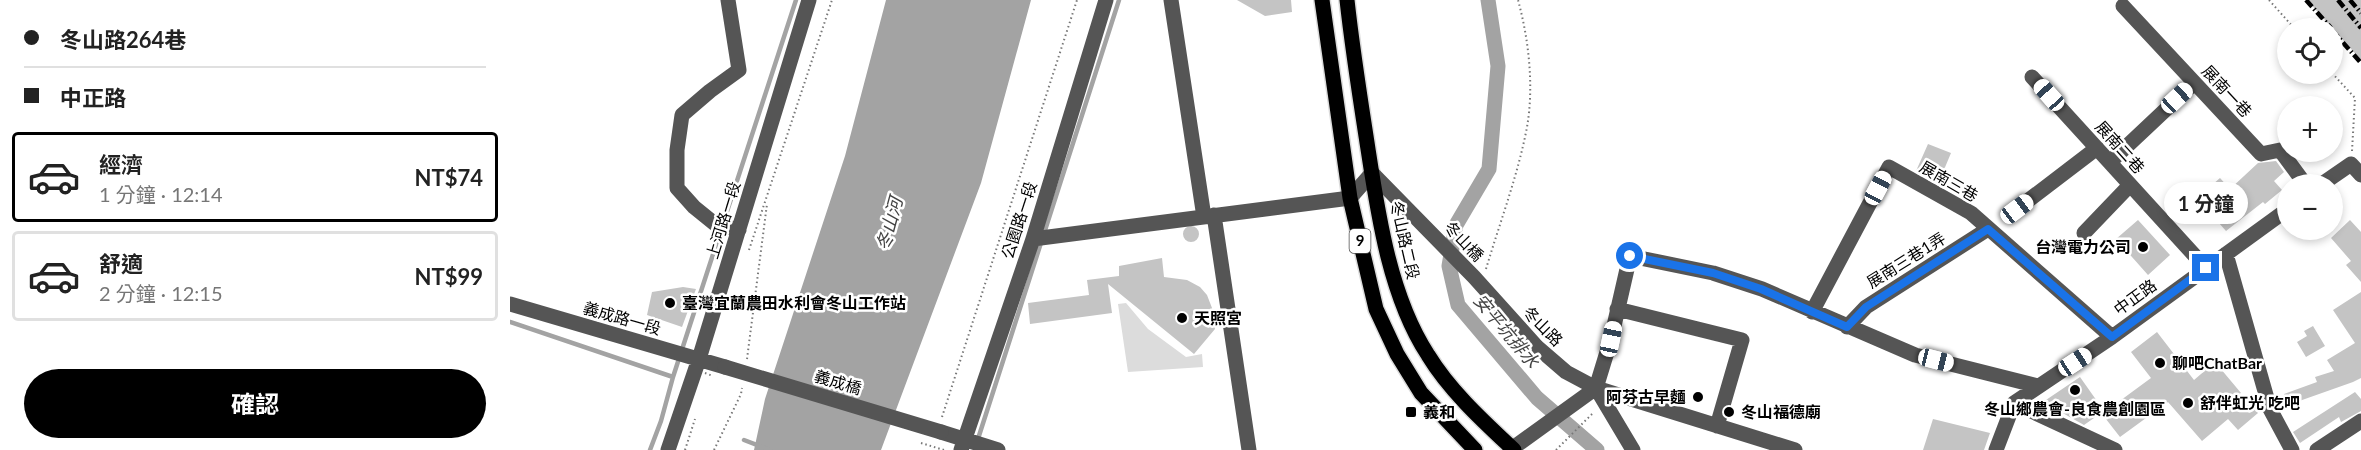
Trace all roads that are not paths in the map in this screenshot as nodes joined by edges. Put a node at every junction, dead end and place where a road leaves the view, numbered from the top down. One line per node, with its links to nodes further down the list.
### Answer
1 (728, 0): 20 (street)
2 (808, 0): 20 (street, 上河路一段)
3 (1106, 0): 22 (street, 公園路一段)
4 (1171, 0): 17 (street)
5 (1322, 0): 15 (main road, 9)
6 (1347, 0): 12 (main road, 冬山路二段 / 9)
7 (2123, 6): 9 (street, 展南一巷)
8 (2032, 77): 10 (street, 展南二巷)
9 (2194, 82): 11 (street); 13 (street, 展南一巷)
10 (2097, 148): 11 (street, 展南二巷); 16 (street)
11 (2110, 162): 14 (street, 展南二巷)
12 (1372, 173): 15 (street); 25 (street, 冬山橋); 43 (main road, 冬山路二段 / 9)
13 (2298, 174)
14 (2130, 185): 21 (street); 24 (street, 展南二巷)
15 (1350, 198): 17 (street); 42 (main road, 9)
16 (2017, 209)
17 (1209, 216): 22 (street); 41 (street)
18 (2277, 218): 23 (street, 中正路)
19 (1988, 229): 28 (street, 展南三巷); 29 (street, 展南三巷1弄); 30 (street, 展南三巷)
20 (739, 230): 31 (street, 上河路一段)
21 (2084, 232)
22 (1033, 239): 38 (street, 公園路一段)
23 (2226, 254): 24 (street, 中正路); 48 (street)
24 (2206, 268): 30 (street, 中正路)
25 (1477, 281): 34 (street, 冬山路)
26 (510, 304): 31 (street, 義成路一段)
27 (1617, 309): 28 (street); 34 (street); 37 (street)
28 (1812, 312): 29 (street)
29 (1847, 327): 33 (street)
30 (2112, 337): 33 (street, 中正路)
31 (704, 364): 32 (street, 義成路一段); 39 (street, 上河路一段)
32 (725, 367): 38 (street, 義成橋, bridge)
33 (2038, 386): 35 (street, 中正路)
34 (1596, 388): 37 (street, 冬山路); 43 (street); 44 (street)
35 (2014, 403): 46 (street); 47 (street)
36 (2361, 421): 49 (street)
37 (1717, 426): 45 (street, 冬山路)
38 (964, 445): 40 (street)
39 (668, 450)
40 (998, 450)
41 (1249, 450)
42 (1475, 450)
43 (1512, 450)
44 (1633, 450)
45 (1795, 450)
46 (1996, 450)
47 (2115, 450)
48 (2292, 450)
49 (2317, 450)

